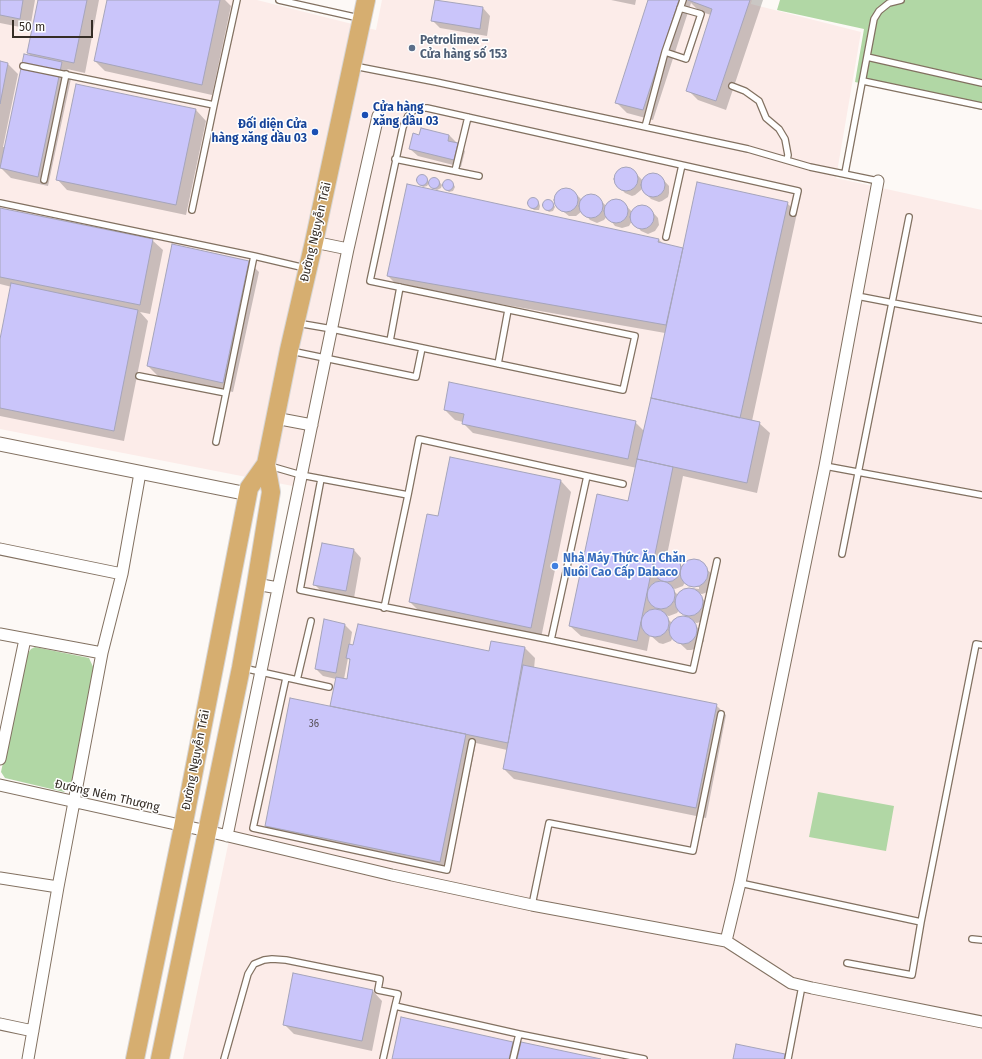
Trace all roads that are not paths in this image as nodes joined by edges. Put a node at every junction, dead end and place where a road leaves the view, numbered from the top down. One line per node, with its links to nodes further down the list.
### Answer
1 (237, 0): 16 (lane)
2 (279, 0): 7 (lane)
3 (366, 0): 7 (highway, Đường Nguyễn Trãi)
4 (682, 0): 6 (lane)
5 (901, 0): 9 (lane)
6 (680, 8): 8 (lane); 8 (lane)
7 (361, 19): 10 (highway, Đường Nguyễn Trãi)
8 (665, 52): 20 (lane)
9 (867, 57): 13 (lane); 14 (lane)
10 (352, 65): 20 (lane); 34 (highway, Đường Nguyễn Trãi)
11 (23, 66): 12 (lane)
12 (66, 74): 16 (lane); 27 (lane)
13 (863, 81): 17 (lane); 25 (lane)
14 (982, 83)
15 (732, 86): 22 (lane)
16 (214, 105): 30 (lane)
17 (982, 106)
18 (378, 116): 35 (street)
19 (468, 117): 21 (lane); 23 (lane); 24 (lane)
20 (645, 127): 22 (lane)
21 (396, 159): 24 (lane); 38 (lane)
22 (787, 160): 25 (lane)
23 (682, 165): 31 (lane); 33 (lane)
24 (455, 171): 26 (lane)
25 (845, 173): 28 (lane)
26 (479, 176)
27 (44, 180)
28 (878, 181): 39 (street)
29 (0, 203): 36 (lane)
30 (192, 210)
31 (793, 214)
32 (909, 217): 40 (lane)
33 (666, 237)
34 (314, 242): 35 (street); 37 (highway, Đường Nguyễn Trãi)
35 (348, 249): 44 (street)
36 (254, 256): 37 (lane); 51 (lane)
37 (308, 269): 43 (highway, Đường Nguyễn Trãi)
38 (400, 288): 41 (lane); 45 (lane)
39 (857, 296): 40 (lane); 57 (street)
40 (892, 302): 42 (lane); 59 (lane)
41 (508, 310): 49 (lane); 49 (lane)
42 (982, 320)
43 (295, 322): 44 (lane); 47 (highway, Đường Nguyễn Trãi)
44 (332, 328): 45 (lane); 48 (street)
45 (390, 341): 46 (lane)
46 (422, 348): 48 (lane); 49 (lane)
47 (289, 350): 48 (lane); 52 (highway, Đường Nguyễn Trãi)
48 (326, 358): 53 (street)
49 (498, 364)
50 (139, 376): 51 (lane)
51 (226, 393): 54 (lane)
52 (276, 418): 53 (street); 56 (highway, Đường Nguyễn Trãi)
53 (312, 425): 60 (street)
54 (216, 442)
55 (0, 444): 58 (street)
56 (266, 464): 60 (lane); 64 (highway, Đường Nguyễn Trãi); 71 (highway, Đường Nguyễn Trãi)
57 (825, 466): 59 (lane); 97 (street)
58 (140, 472): 64 (street); 70 (street)
59 (858, 472): 65 (lane); 68 (lane)
60 (301, 475): 62 (lane); 72 (street)
61 (587, 476): 63 (lane); 66 (lane); 77 (lane)
62 (321, 479): 66 (lane); 73 (lane)
63 (623, 484)
64 (248, 494): 93 (highway, Đường Nguyễn Trãi)
65 (982, 494)
66 (408, 495): 73 (lane)
67 (0, 549): 70 (street)
68 (842, 554)
69 (717, 561): 77 (lane)
70 (122, 574): 79 (street)
71 (256, 584): 72 (street); 80 (highway, Đường Nguyễn Trãi)
72 (278, 588): 81 (street)
73 (384, 608): 77 (lane)
74 (311, 621): 83 (lane)
75 (0, 634): 76 (street)
76 (25, 639): 79 (street); 85 (street)
77 (551, 640)
78 (982, 645): 100 (lane)
79 (102, 653): 92 (street)
80 (241, 668): 81 (lane); 87 (highway, Đường Nguyễn Trãi)
81 (261, 672): 82 (lane); 88 (street)
82 (286, 678): 83 (lane); 89 (lane)
83 (297, 680): 84 (lane)
84 (329, 687)
85 (5, 708): 90 (street)
86 (721, 714): 99 (lane)
87 (229, 728): 88 (street); 94 (highway, Đường Nguyễn Trãi)
88 (248, 732): 95 (street)
89 (472, 742)
90 (0, 759)
91 (0, 785): 92 (street, Đường Ném Thượng)
92 (75, 801): 93 (street, Đường Ném Thượng); 98 (street)
93 (183, 827): 94 (street, Đường Ném Thượng); 112 (highway, Đường Nguyễn Trãi)
94 (208, 831): 95 (street, Đường Ném Thượng); 113 (highway, Đường Nguyễn Trãi)
95 (227, 836): 99 (street, Đường Ném Thượng)
96 (0, 878): 98 (street)
97 (740, 884): 100 (lane); 103 (street)
98 (58, 887): 109 (street)
99 (532, 905): 103 (street, Đường Ném Thượng)
100 (920, 922): 104 (lane)
101 (972, 939): 102 (lane)
102 (982, 940)
103 (726, 941): 105 (street)
104 (847, 963)
105 (802, 986): 107 (street); 118 (lane)
106 (395, 1006): 110 (lane); 114 (lane); 115 (lane)
107 (982, 1022)
108 (0, 1024): 109 (street)
109 (33, 1031): 111 (street)
110 (519, 1034): 116 (lane); 117 (lane)
111 (28, 1059)
112 (135, 1059)
113 (160, 1059)
114 (224, 1059)
115 (383, 1059)
116 (513, 1059)
117 (644, 1059)
118 (788, 1059)

